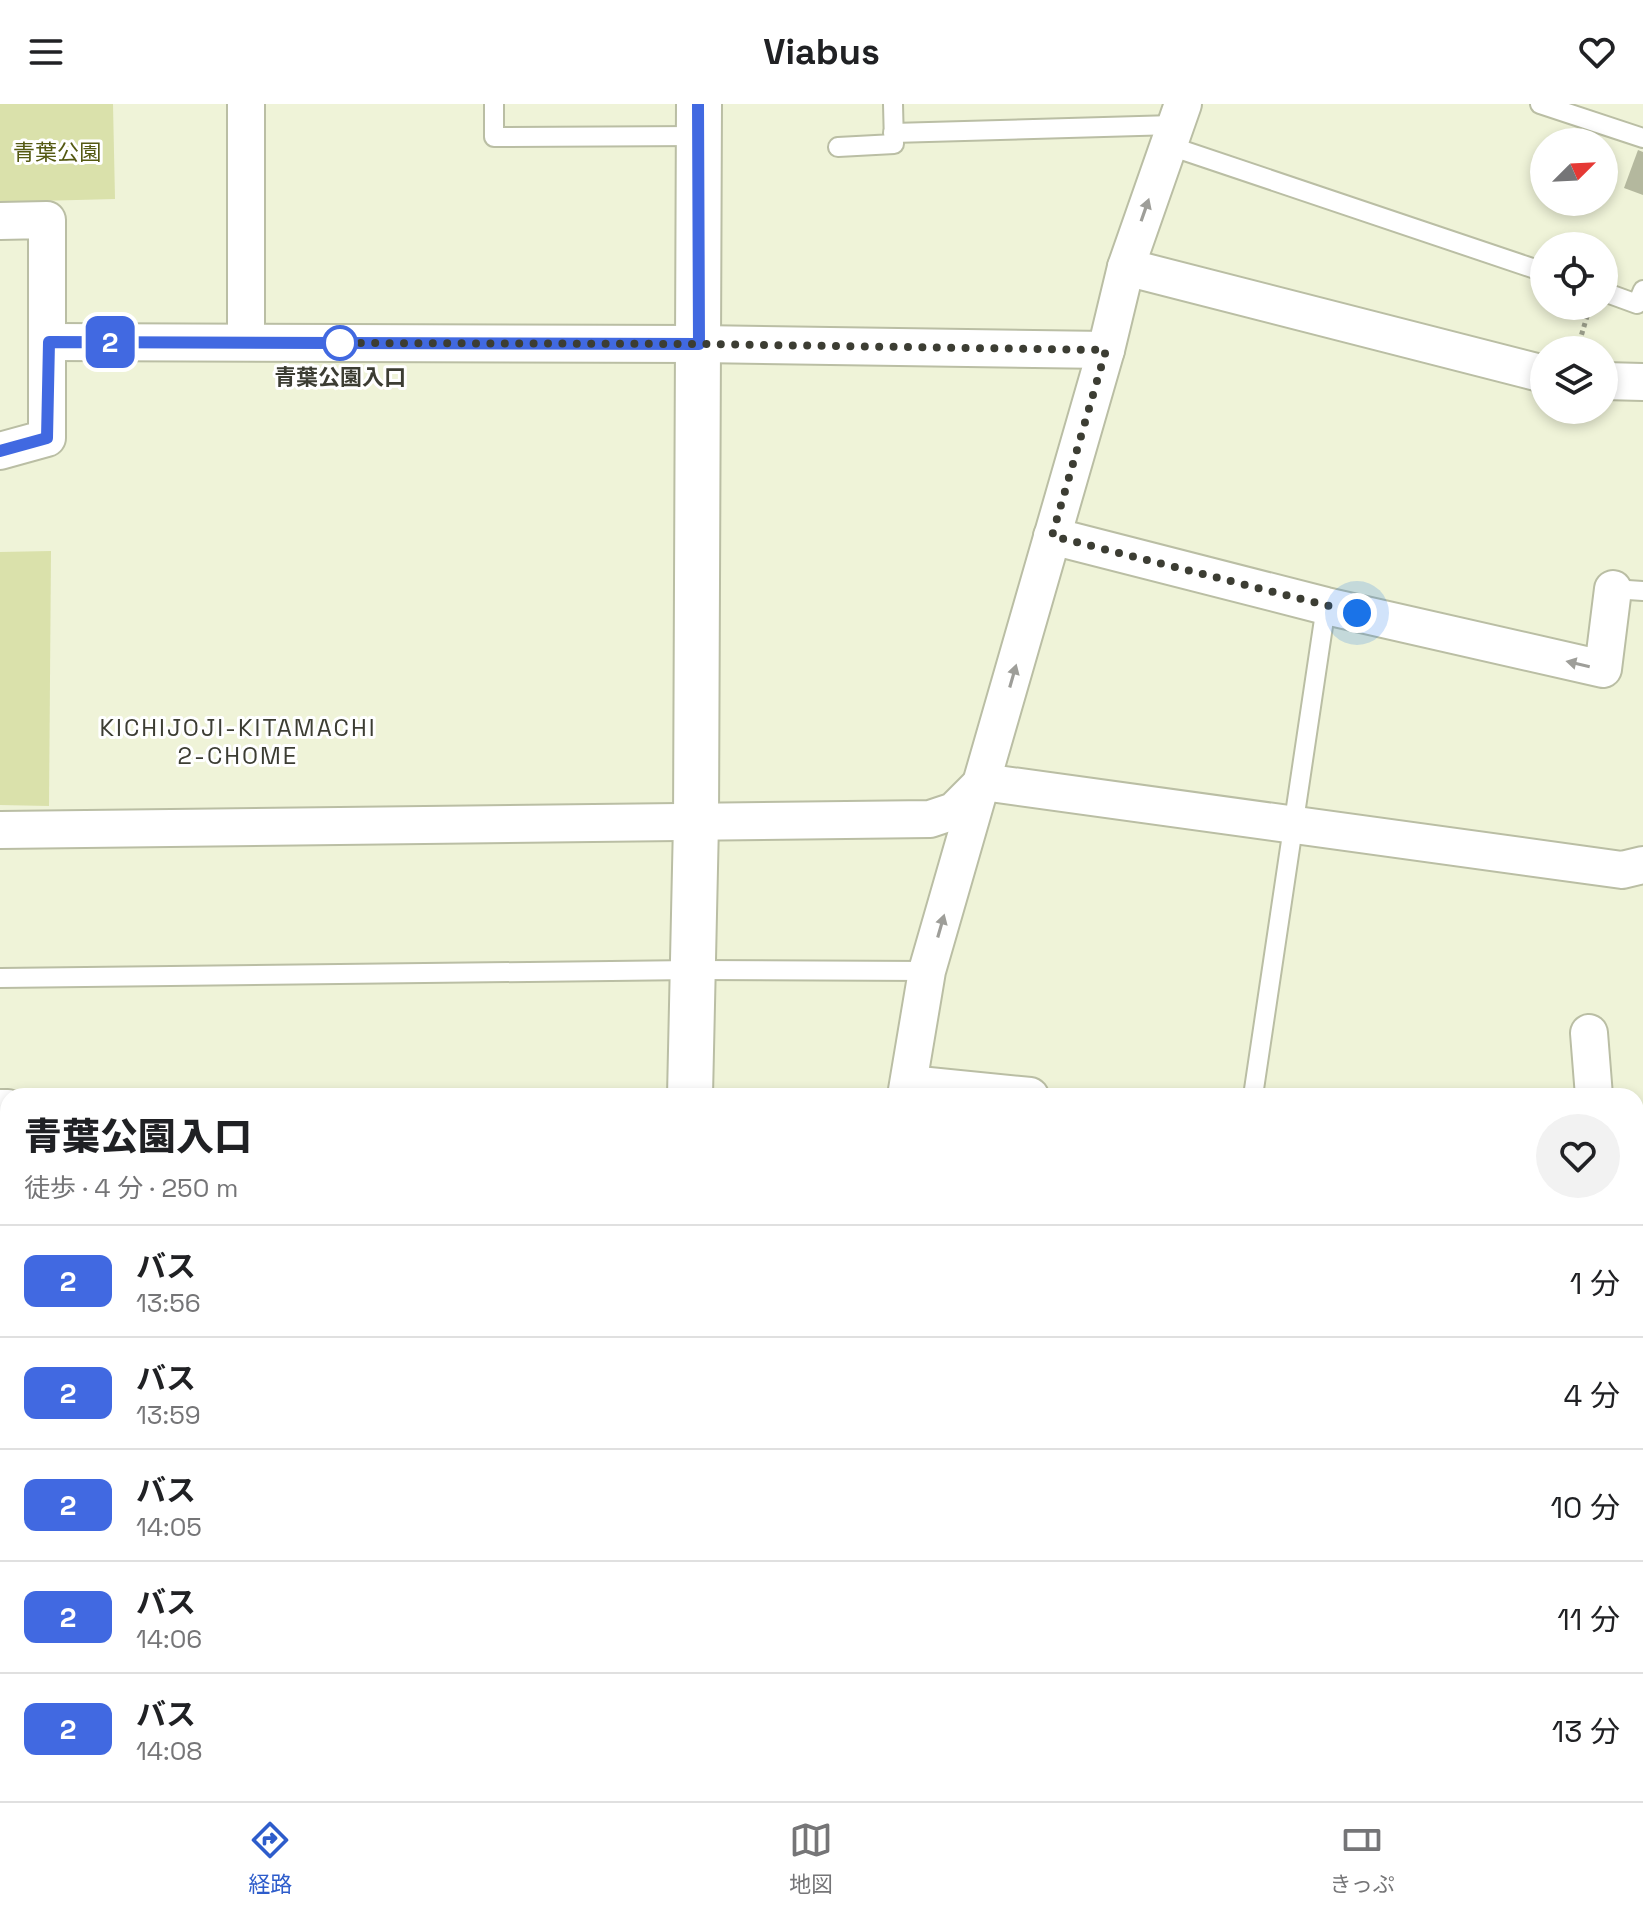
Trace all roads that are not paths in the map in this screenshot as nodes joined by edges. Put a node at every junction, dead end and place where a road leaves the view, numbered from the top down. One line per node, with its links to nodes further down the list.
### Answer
1 (246, 104): 16 (street)
2 (494, 104): 5 (lane)
3 (893, 104): 7 (lane)
4 (1540, 104): 8 (lane)
5 (698, 120): 17 (street)
6 (1175, 125): 7 (lane); 11 (lane); 12 (street, one-way to 6)
7 (893, 133): 9 (lane)
8 (1643, 138)
9 (838, 147)
10 (0, 221): 15 (street)
11 (1530, 266)
12 (1126, 267): 18 (street); 19 (street)
13 (1643, 290): 14 (lane)
14 (1618, 297)
15 (49, 342): 16 (street); 22 (street)
16 (246, 342): 17 (street)
17 (699, 344): 18 (street); 27 (street)
18 (1106, 350): 23 (street)
19 (1530, 370)
20 (1618, 381): 21 (street)
21 (1643, 382)
22 (0, 451)
23 (1052, 536): 25 (street); 26 (street, one-way to 23)
24 (1628, 590): 25 (street, one-way to 25)
25 (1326, 606): 28 (lane)
26 (983, 782): 27 (street); 28 (street); 32 (street, one-way to 26)
27 (696, 823): 29 (street); 31 (street)
28 (1294, 823): 30 (street); 37 (lane)
29 (0, 830)
30 (1643, 865)
31 (693, 970): 32 (lane); 33 (lane); 35 (street)
32 (927, 971): 36 (street)
33 (0, 978)
34 (1589, 1033): 38 (street)
35 (690, 1088)
36 (907, 1088)
37 (1254, 1088)
38 (1593, 1088)

